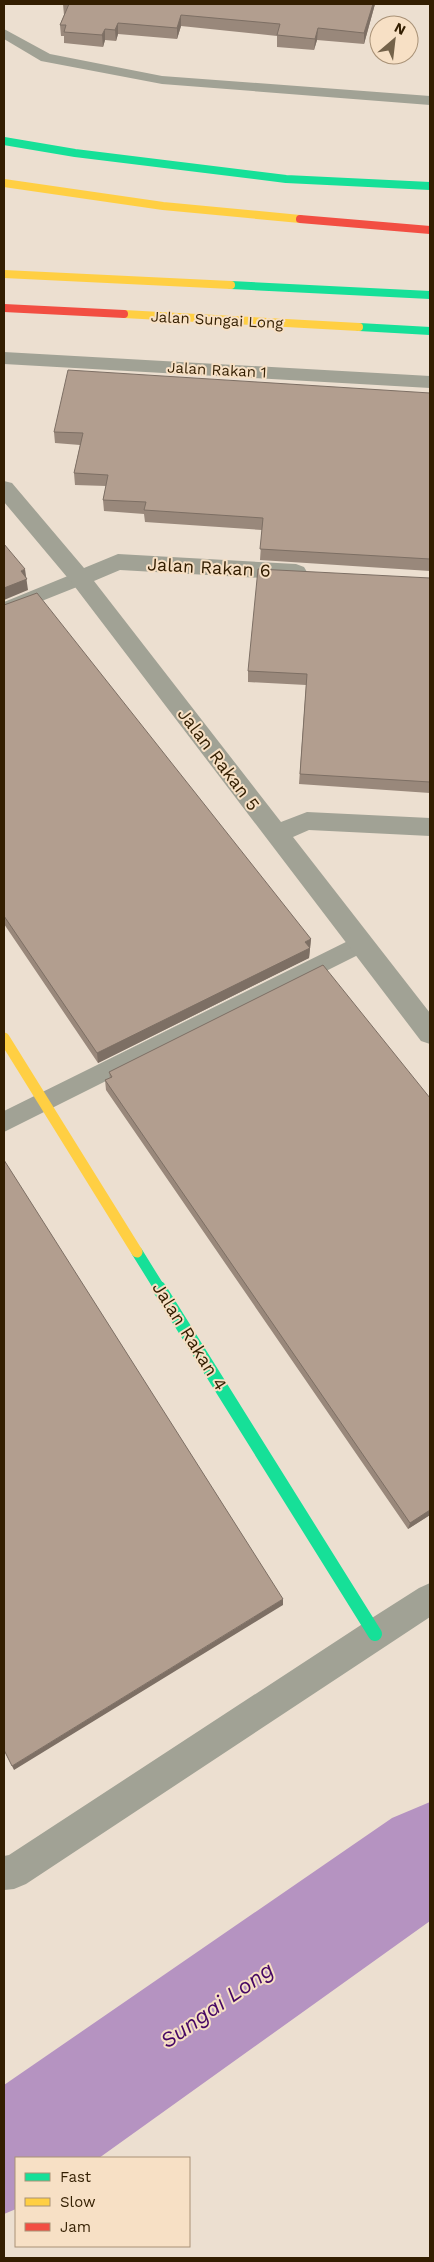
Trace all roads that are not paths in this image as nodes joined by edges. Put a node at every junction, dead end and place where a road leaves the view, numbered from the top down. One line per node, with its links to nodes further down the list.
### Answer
1 (4, 33): 2 (lane)
2 (430, 102)
3 (4, 141): 5 (main road)
4 (4, 183): 6 (main road)
5 (430, 186)
6 (430, 230)
7 (4, 274): 8 (main road)
8 (430, 295)
9 (4, 308): 10 (main road, Jalan Sungai Long)
10 (430, 332)
11 (4, 358): 12 (street, Jalan Rakan 1)
12 (430, 382)
13 (4, 488): 15 (street, Jalan Rakan 5)
14 (315, 573): 15 (street, Jalan Rakan 6)
15 (80, 578): 16 (lane); 18 (street, Jalan Rakan 5)
16 (4, 609)
17 (430, 827): 18 (street)
18 (277, 834): 19 (street, Jalan Rakan 5)
19 (362, 943): 20 (street, Jalan Rakan 5); 22 (lane)
20 (430, 1033)
21 (4, 1038): 22 (main road, Jalan Rakan 4)
22 (44, 1102): 23 (lane); 25 (main road, Jalan Rakan 4)
23 (4, 1122)
24 (430, 1599): 25 (street)
25 (375, 1634): 26 (street)
26 (4, 1873)

